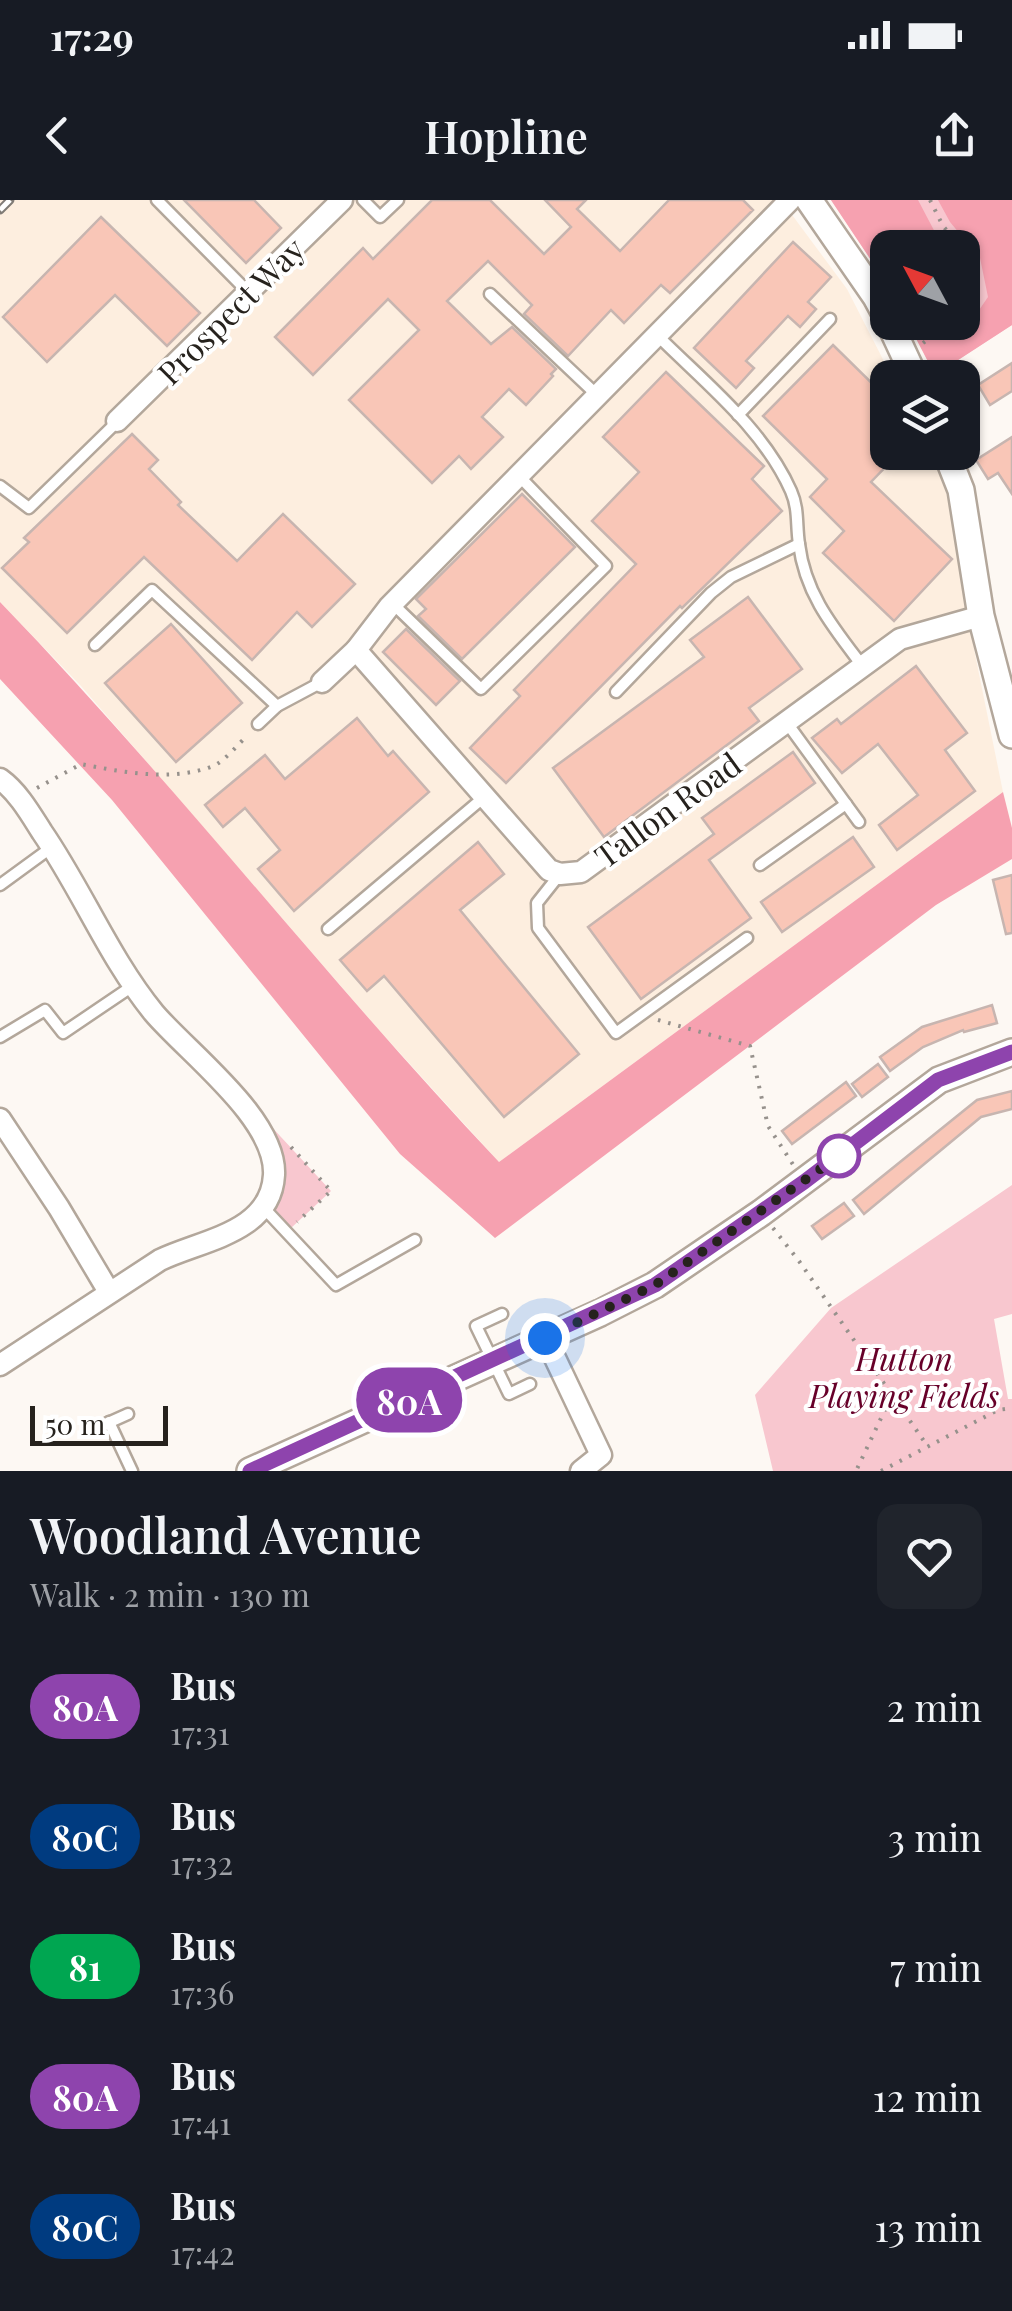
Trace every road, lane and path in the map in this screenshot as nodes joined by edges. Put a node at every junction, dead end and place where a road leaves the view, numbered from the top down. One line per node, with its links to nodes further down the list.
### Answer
1 (157, 200): 10 (lane)
2 (342, 200): 10 (street, Prospect Way)
3 (363, 200): 4 (lane)
4 (398, 200)
5 (790, 200): 13 (street)
6 (810, 200): 9 (street)
7 (930, 200): 8 (path)
8 (946, 230)
9 (870, 288)
10 (248, 292): 18 (street, Prospect Way)
11 (490, 294): 16 (lane)
12 (830, 320): 17 (lane)
13 (657, 335): 16 (street); 17 (lane)
14 (935, 340): 15 (path)
15 (916, 360)
16 (596, 395): 20 (street)
17 (738, 415): 22 (lane)
18 (118, 421): 21 (lane)
19 (953, 470): 24 (street)
20 (520, 476): 23 (street); 23 (lane)
21 (0, 486)
22 (799, 544): 27 (lane); 29 (lane)
23 (392, 603): 26 (street)
24 (982, 616): 27 (street, Tallon Road); 33 (street)
25 (95, 644): 30 (lane)
26 (356, 650): 28 (street); 35 (street, Tallon Road)
27 (862, 664): 31 (street, Tallon Road)
28 (322, 682): 30 (lane)
29 (616, 692)
30 (277, 706): 32 (lane)
31 (786, 722): 37 (lane); 41 (street, Tallon Road)
32 (258, 724): 36 (path)
33 (1012, 735)
34 (0, 778): 36 (street)
35 (483, 798): 41 (street, Tallon Road); 43 (lane)
36 (21, 799): 39 (street)
37 (846, 804): 38 (lane); 40 (lane)
38 (859, 822)
39 (52, 847): 42 (lane); 45 (street)
40 (760, 864)
41 (560, 874): 46 (lane)
42 (0, 884)
43 (328, 929)
44 (747, 938): 46 (lane)
45 (134, 984): 47 (lane); 50 (street)
46 (642, 1015): 51 (path)
47 (0, 1038)
48 (1012, 1052): 51 (street)
49 (0, 1119): 56 (street)
50 (254, 1123): 52 (street); 54 (path)
51 (804, 1182): 53 (street)
52 (262, 1206): 54 (lane); 56 (street)
53 (760, 1213): 58 (street); 62 (path)
54 (286, 1232): 55 (lane)
55 (414, 1240)
56 (109, 1292): 60 (street)
57 (502, 1314): 59 (lane)
58 (545, 1338): 59 (street); 70 (street)
59 (492, 1360): 61 (lane); 69 (street)
60 (0, 1365)
61 (530, 1384)
62 (892, 1395): 67 (path); 71 (path)
63 (1012, 1408): 67 (path)
64 (128, 1414): 65 (lane)
65 (109, 1422): 66 (lane); 68 (lane)
66 (90, 1431)
67 (927, 1446): 72 (path)
68 (132, 1471)
69 (250, 1471)
70 (582, 1471)
71 (856, 1471)
72 (881, 1471)

